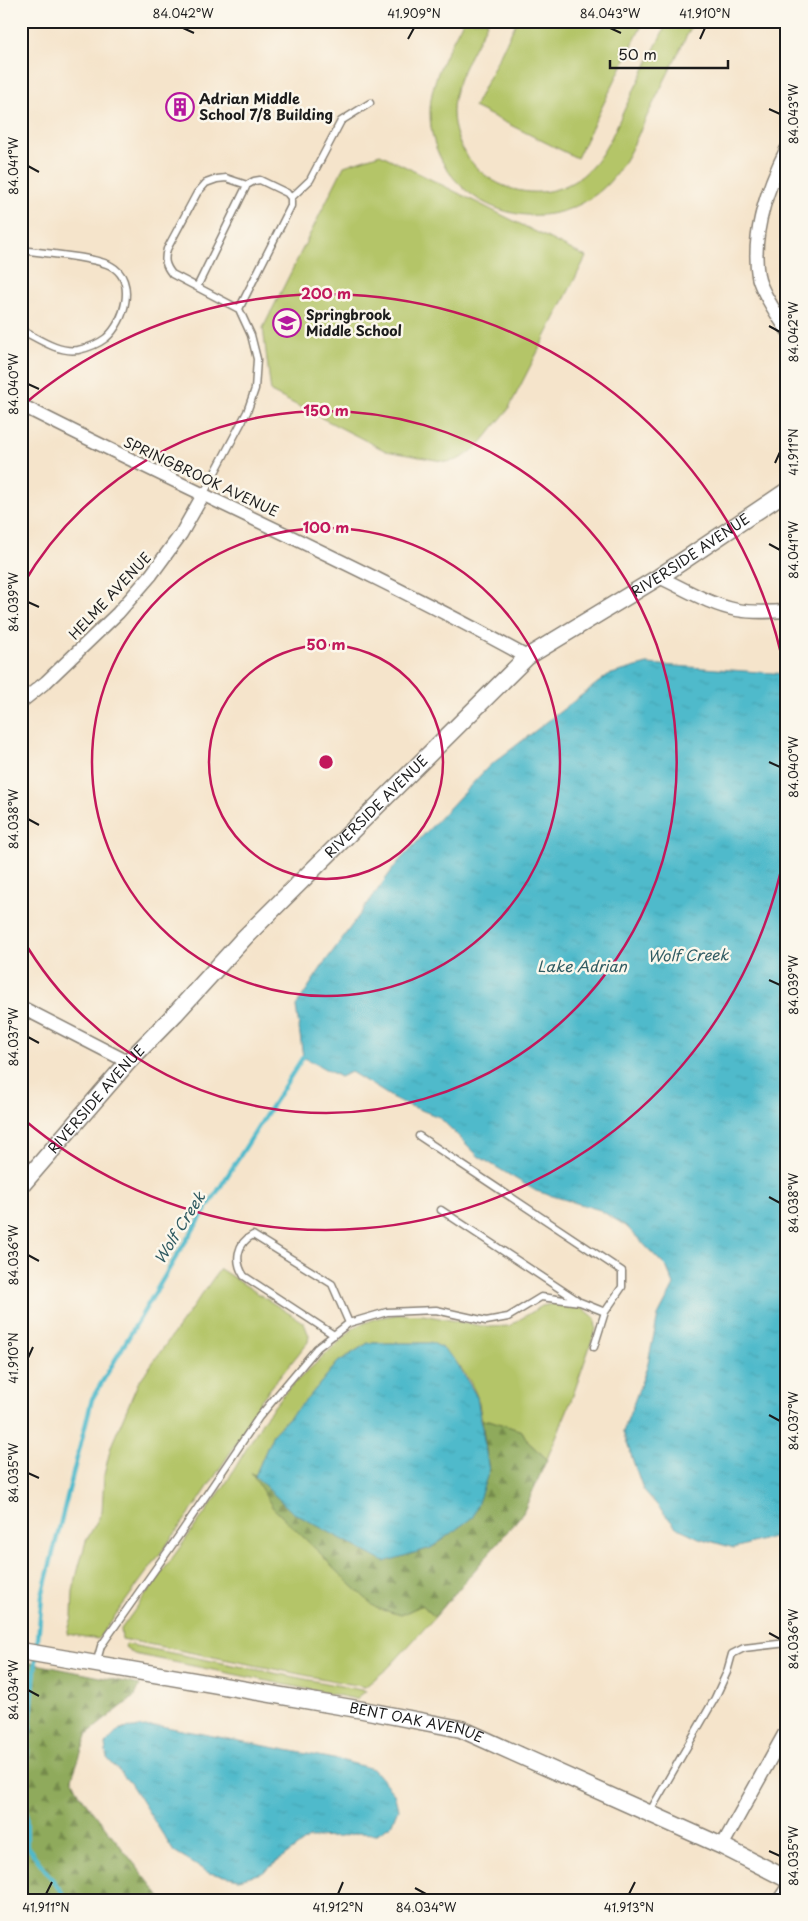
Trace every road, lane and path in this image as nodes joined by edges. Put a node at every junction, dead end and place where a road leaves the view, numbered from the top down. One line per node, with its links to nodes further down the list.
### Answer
1 (370, 103): 4 (lane)
2 (787, 148): 9 (street)
3 (246, 185): 4 (lane); 6 (lane); 6 (lane)
4 (291, 198): 7 (lane)
5 (21, 250): 8 (lane)
6 (197, 287): 7 (lane)
7 (239, 309): 12 (lane)
8 (21, 330)
9 (787, 330)
10 (21, 405): 12 (street, SPRINGBROOK AVENUE)
11 (787, 491): 13 (street, RIVERSIDE AVENUE)
12 (203, 495): 15 (street, SPRINGBROOK AVENUE); 16 (street, HELME AVENUE)
13 (659, 577): 14 (street); 15 (street, RIVERSIDE AVENUE)
14 (787, 611)
15 (527, 658): 18 (street, RIVERSIDE AVENUE)
16 (21, 702)
17 (21, 1007): 18 (street)
18 (128, 1062): 20 (street, RIVERSIDE AVENUE)
19 (418, 1136): 23 (lane)
20 (21, 1186)
21 (441, 1210): 22 (lane)
22 (580, 1302): 23 (lane); 24 (lane)
23 (605, 1312): 26 (lane)
24 (350, 1323): 25 (lane); 25 (lane)
25 (334, 1335): 29 (lane)
26 (594, 1347)
27 (787, 1643): 31 (lane)
28 (21, 1652): 29 (street, BENT OAK AVENUE)
29 (95, 1665): 31 (street, BENT OAK AVENUE)
30 (787, 1729): 32 (street)
31 (649, 1813): 32 (street, BENT OAK AVENUE)
32 (722, 1846): 33 (street, BENT OAK AVENUE)
33 (787, 1879)
34 (787, 1888): 35 (street)
35 (779, 1900)

